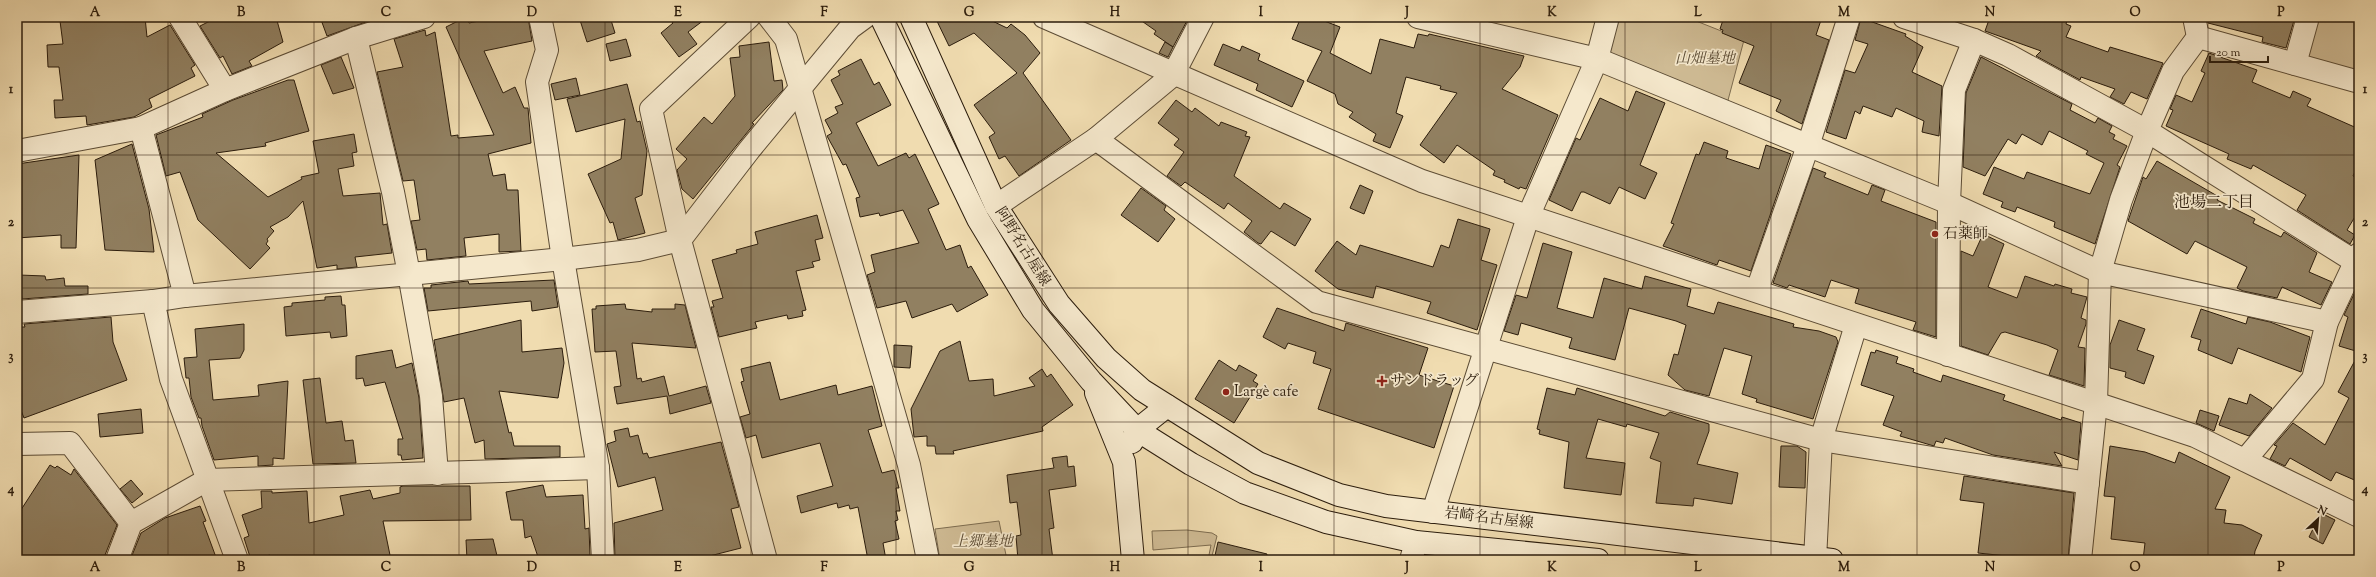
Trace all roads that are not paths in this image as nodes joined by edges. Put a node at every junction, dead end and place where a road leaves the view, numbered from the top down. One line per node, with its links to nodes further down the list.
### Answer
1 (180, 17): 24 (street)
2 (424, 17): 17 (street)
3 (540, 17): 34 (street)
4 (749, 17): 33 (street)
5 (769, 17): 23 (street)
6 (865, 17): 23 (street)
7 (881, 17): 46 (street, 阿野名古屋線)
8 (912, 17): 31 (street, 阿野名古屋線)
9 (1044, 17): 21 (street)
10 (1203, 17): 21 (street)
11 (1418, 17): 19 (street)
12 (1608, 17): 19 (street)
13 (1849, 17): 28 (street)
14 (2308, 17): 20 (street)
15 (1915, 19): 18 (street)
16 (2196, 27): 20 (street); 26 (street)
17 (356, 38): 24 (street); 37 (street)
18 (1974, 40): 26 (street); 30 (street)
19 (1597, 59): 28 (street); 32 (street)
20 (2295, 64): 22 (street)
21 (1173, 75): 27 (street); 32 (street)
22 (2359, 82)
23 (800, 88): 33 (street); 67 (street)
24 (225, 90): 25 (street)
25 (141, 128): 29 (street); 39 (street)
26 (2147, 132): 35 (street); 36 (street)
27 (1096, 138): 31 (street); 44 (street)
28 (1808, 146): 30 (street); 38 (street)
29 (17, 150)
30 (1949, 203): 36 (street); 45 (street)
31 (996, 206): 48 (street, 阿野名古屋線)
32 (1528, 217): 38 (street); 44 (street)
33 (680, 240): 34 (street); 66 (street)
34 (563, 259): 37 (street); 54 (street)
35 (2358, 260): 42 (street)
36 (2100, 272): 42 (street); 47 (street)
37 (409, 274): 39 (street); 55 (street)
38 (1757, 290): 43 (street)
39 (185, 296): 40 (street)
40 (152, 302): 41 (street); 56 (street)
41 (17, 312)
42 (2327, 322): 52 (street)
43 (1856, 325): 45 (street); 50 (street)
44 (1484, 348): 50 (street); 58 (street)
45 (1948, 355): 47 (street)
46 (1091, 381): 49 (street, 阿野名古屋線); 53 (street, 阿野名古屋線)
47 (2096, 403): 52 (street); 57 (street)
48 (1167, 406): 49 (street, 阿野名古屋線); 58 (street, 岩崎名古屋線)
49 (1137, 430): 53 (street, 阿野名古屋線); 61 (street, 岩崎名古屋線)
50 (1821, 440): 57 (street); 62 (street)
51 (17, 444): 60 (street)
52 (2245, 460): 59 (street)
53 (1124, 462): 68 (street, 阿野名古屋線)
54 (598, 468): 55 (street); 65 (street)
55 (437, 474): 56 (street)
56 (207, 480): 60 (street); 64 (street)
57 (2088, 483): 70 (street)
58 (1433, 512): 62 (street, 岩崎名古屋線)
59 (2359, 516)
60 (131, 522): 63 (street)
61 (1414, 551): 69 (street, 岩崎名古屋線)
62 (1821, 559)
63 (117, 560)
64 (237, 560)
65 (603, 560)
66 (766, 560)
67 (928, 560)
68 (1133, 560)
69 (1598, 560)
70 (2080, 560)

